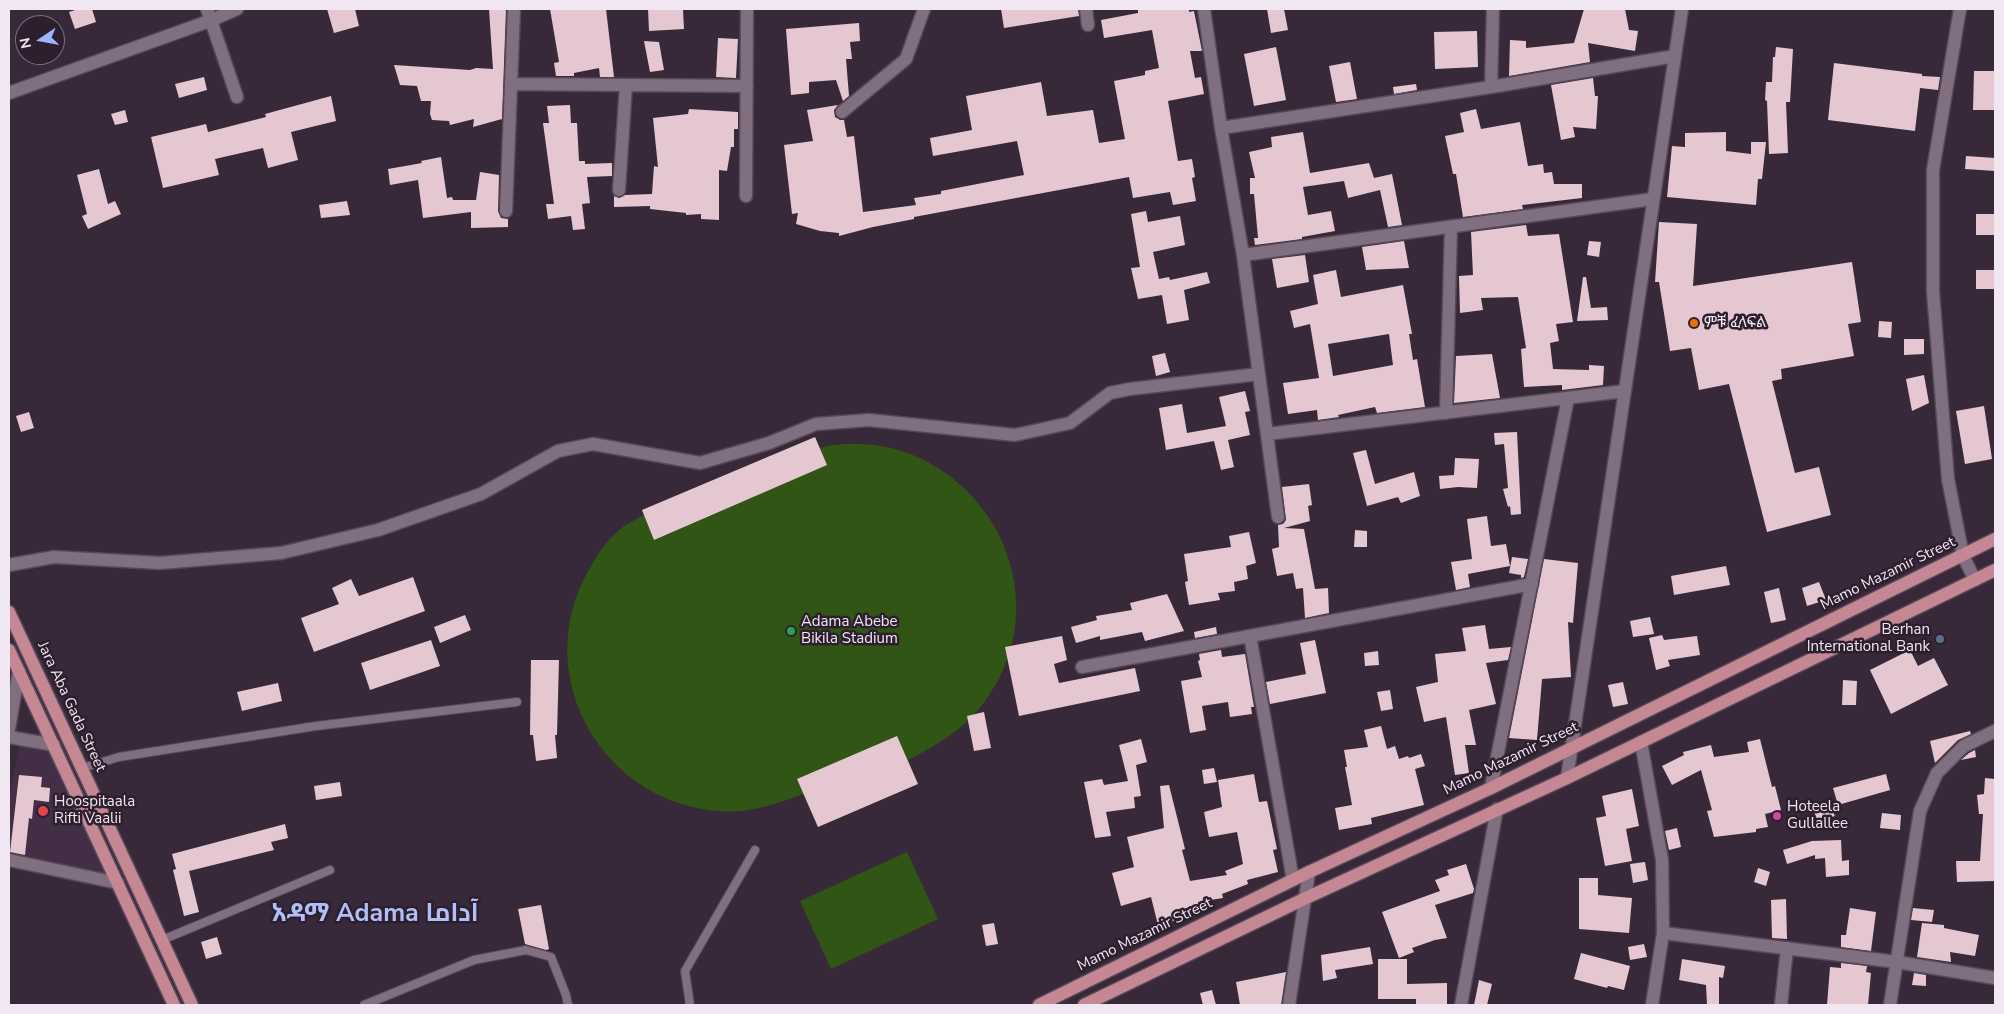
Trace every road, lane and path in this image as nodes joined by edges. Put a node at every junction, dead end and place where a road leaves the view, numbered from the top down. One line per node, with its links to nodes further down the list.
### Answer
1 (237, 9): 10 (street)
2 (514, 9): 13 (street)
3 (747, 9): 15 (street)
4 (924, 9): 19 (street)
5 (1086, 9): 11 (street)
6 (1204, 9): 20 (street)
7 (1493, 9): 16 (street)
8 (1682, 9): 12 (street)
9 (1960, 9): 34 (street)
10 (209, 14): 17 (street); 18 (street)
11 (1088, 25)
12 (1675, 56): 16 (street); 23 (street)
13 (511, 84): 14 (street); 24 (street)
14 (626, 85): 15 (street); 21 (street)
15 (747, 86): 22 (street)
16 (1490, 87): 20 (street)
17 (9, 93)
18 (238, 97)
19 (842, 112)
20 (1221, 128): 26 (street)
21 (619, 190)
22 (746, 196)
23 (1653, 200): 25 (street); 28 (street)
24 (506, 210)
25 (1451, 227): 26 (street); 30 (street)
26 (1243, 254): 27 (street)
27 (1259, 374): 31 (street); 35 (street)
28 (1625, 391): 29 (street); 50 (street)
29 (1568, 398): 30 (street); 38 (street)
30 (1446, 413): 31 (street)
31 (1267, 434): 32 (street)
32 (1278, 517)
33 (1995, 540): 34 (main road, Mamo Mazamir Street)
34 (1963, 556): 37 (street); 50 (main road, Mamo Mazamir Street)
35 (9, 565)
36 (1995, 570): 37 (main road)
37 (1975, 580): 48 (main road)
38 (1532, 584): 40 (street); 53 (street)
39 (9, 612): 51 (main road, Jara Aba Gada Street)
40 (1250, 636): 42 (street); 59 (street)
41 (9, 650): 43 (main road)
42 (1082, 667)
43 (19, 671): 45 (street); 49 (main road)
44 (517, 702): 51 (lane)
45 (9, 730)
46 (1995, 730): 65 (street)
47 (9, 737): 49 (street)
48 (1641, 742): 52 (main road); 62 (street)
49 (54, 745): 60 (main road)
50 (1572, 748): 52 (street); 53 (main road, Mamo Mazamir Street)
51 (82, 768): 63 (main road, Jara Aba Gada Street)
52 (1567, 778): 54 (main road)
53 (1492, 788): 58 (main road, Mamo Mazamir Street)
54 (1497, 809): 61 (main road); 75 (street)
55 (755, 850): 71 (lane)
56 (9, 860): 60 (street)
57 (330, 870): 63 (lane)
58 (1308, 872): 59 (main road, Mamo Mazamir Street); 61 (street)
59 (1293, 880): 72 (main road, Mamo Mazamir Street)
60 (118, 883): 67 (main road)
61 (1306, 898): 73 (main road); 74 (street)
62 (1663, 933): 64 (street); 76 (street)
63 (162, 940): 68 (main road, Jara Aba Gada Street)
64 (1787, 948): 65 (street); 77 (street)
65 (1897, 962): 66 (street); 78 (street)
66 (1995, 978)
67 (174, 1005)
68 (192, 1005)
69 (364, 1005): 70 (lane)
70 (568, 1005)
71 (690, 1005)
72 (1038, 1005)
73 (1084, 1005)
74 (1289, 1005)
75 (1462, 1005)
76 (1652, 1005)
77 (1781, 1005)
78 (1890, 1005)

